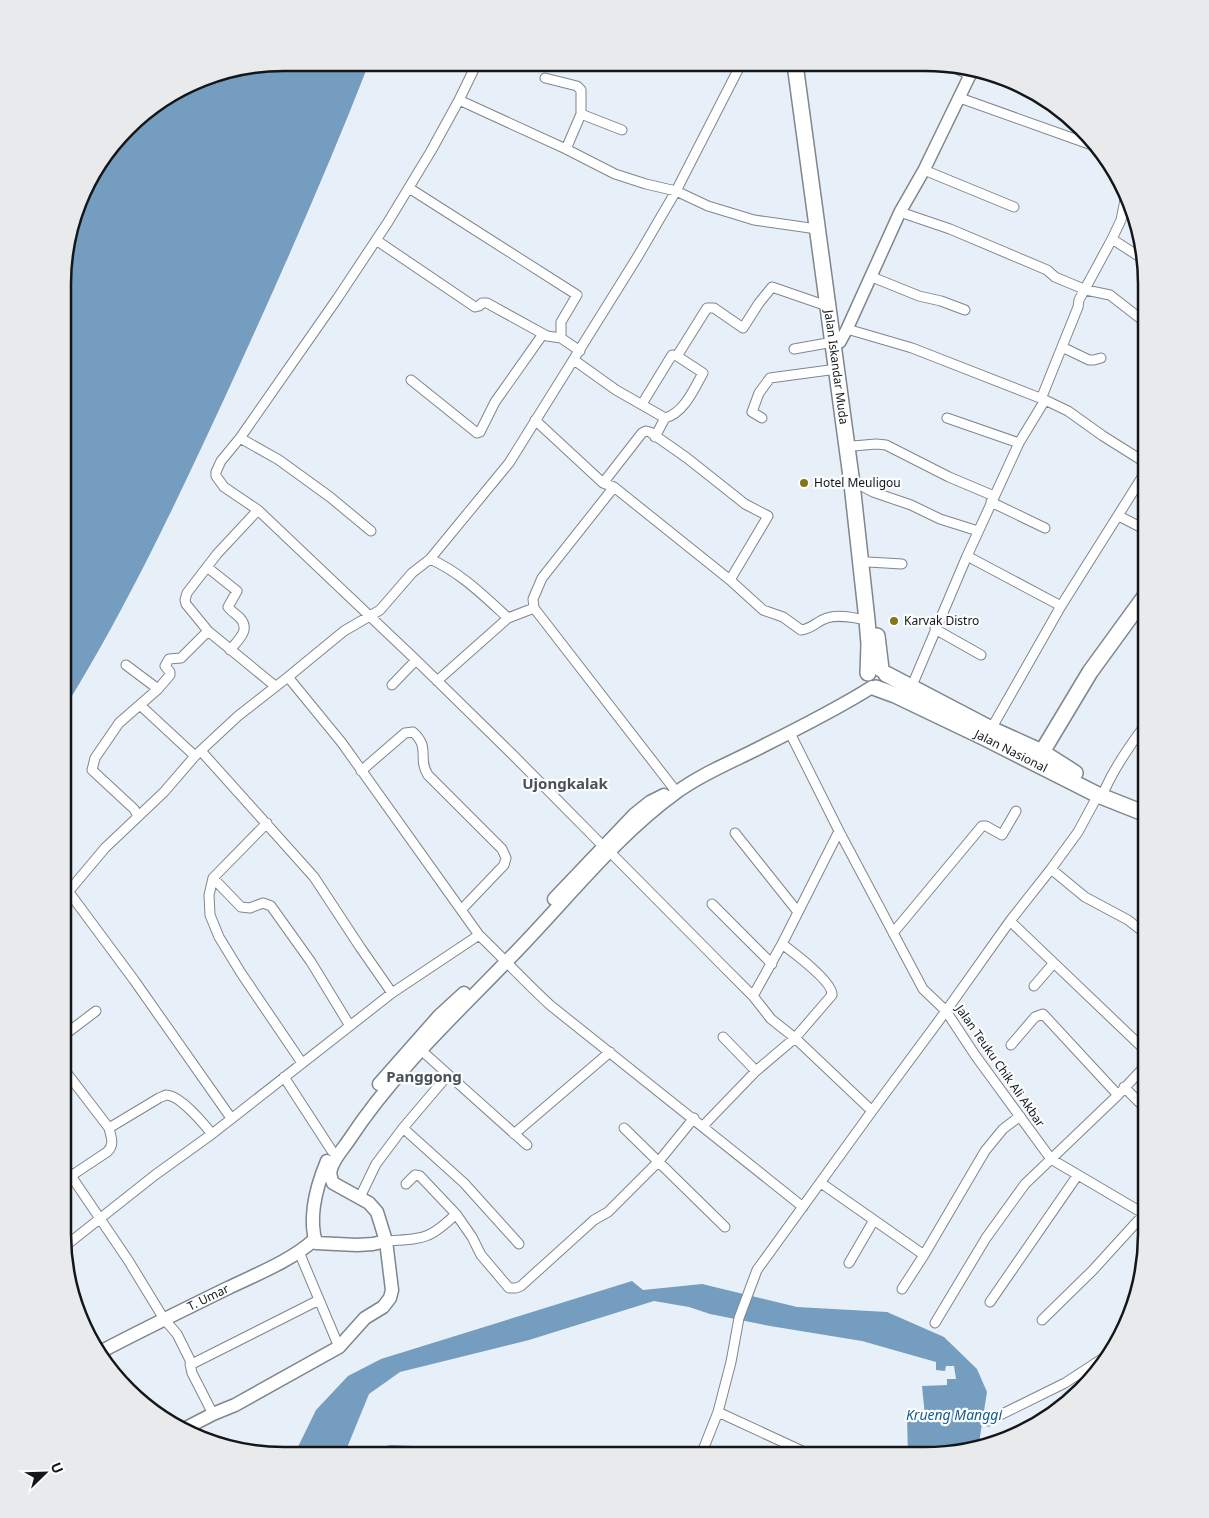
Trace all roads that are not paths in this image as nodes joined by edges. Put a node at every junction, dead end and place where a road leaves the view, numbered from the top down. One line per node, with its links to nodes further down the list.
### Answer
1 (473, 71): 8 (street)
2 (737, 71): 15 (street)
3 (796, 71): 19 (highway, Jalan Iskandar Muda)
4 (803, 71): 30 (highway, Jalan Iskandar Muda)
5 (970, 76): 7 (street)
6 (545, 78): 9 (street)
7 (960, 98): 11 (street); 13 (street)
8 (459, 100): 12 (street); 14 (street)
9 (581, 114): 10 (street); 12 (street)
10 (622, 130)
11 (1083, 142)
12 (566, 150): 15 (street)
13 (924, 170): 16 (street); 18 (street)
14 (409, 188): 20 (street); 29 (street)
15 (676, 191): 19 (street); 33 (street)
16 (1014, 207)
17 (1123, 208): 21 (street)
18 (900, 212): 23 (street); 24 (street)
19 (817, 229): 25 (highway, Jalan Iskandar Muda)
20 (376, 240): 28 (street); 46 (street)
21 (1112, 240): 22 (street); 24 (street)
22 (1136, 254)
23 (872, 277): 26 (street); 30 (street)
24 (1086, 290): 27 (street); 31 (street)
25 (827, 306): 30 (highway, Jalan Iskandar Muda); 34 (street)
26 (965, 310)
27 (1138, 318)
28 (545, 335): 29 (street); 38 (street)
29 (561, 338): 33 (street)
30 (840, 338): 32 (street); 37 (highway, Jalan Iskandar Muda); 39 (street); 48 (highway, Jalan Iskandar Muda)
31 (1062, 347): 35 (street); 39 (street)
32 (794, 349)
33 (580, 351): 36 (street)
34 (677, 356): 40 (street); 41 (street)
35 (1101, 358)
36 (574, 360): 40 (street); 44 (street)
37 (837, 370): 42 (street); 72 (highway, Jalan Iskandar Muda)
38 (411, 380)
39 (1043, 399): 47 (street); 49 (street)
40 (642, 404): 41 (street)
41 (665, 418): 45 (street)
42 (762, 418)
43 (948, 418): 47 (street)
44 (535, 420): 50 (street); 62 (street)
45 (655, 437): 50 (street); 66 (street)
46 (240, 438): 55 (street); 59 (street)
47 (1019, 443): 54 (street)
48 (853, 446): 51 (highway, Jalan Iskandar Muda); 54 (street)
49 (1138, 458)
50 (603, 484): 53 (street)
51 (858, 484): 60 (street); 63 (highway, Jalan Iskandar Muda)
52 (1138, 484): 56 (street)
53 (614, 487): 66 (street); 69 (street)
54 (993, 499): 58 (street); 60 (street)
55 (258, 510): 65 (street); 70 (street)
56 (1119, 516): 57 (street); 67 (street)
57 (1138, 526)
58 (1044, 528)
59 (372, 531)
60 (978, 531): 61 (street)
61 (967, 556): 67 (street); 73 (street)
62 (430, 559): 70 (street); 71 (street)
63 (868, 562): 64 (street); 80 (highway, Jalan Iskandar Muda)
64 (902, 564)
65 (207, 568): 74 (street); 75 (street)
66 (730, 580): 72 (street)
67 (1061, 606): 87 (street)
68 (1138, 606): 90 (highway)
69 (534, 608): 71 (street); 94 (street)
70 (369, 616): 77 (street); 79 (street)
71 (508, 618): 81 (street)
72 (867, 620): 80 (highway, Jalan Iskandar Muda)
73 (935, 629): 76 (street); 84 (street)
74 (208, 631): 75 (street); 85 (street)
75 (230, 650): 83 (street)
76 (982, 655)
77 (416, 660): 81 (street); 82 (street)
78 (126, 665): 85 (street)
79 (288, 677): 83 (street); 92 (street)
80 (875, 679): 84 (highway, Jalan Nasional); 88 (main road); 93 (highway, Jalan Nasional); 94 (main road)
81 (437, 681): 102 (street)
82 (392, 685)
83 (275, 686): 91 (street)
84 (911, 688): 87 (highway, Jalan Nasional)
85 (158, 689): 86 (street)
86 (140, 705): 91 (street); 98 (street)
87 (991, 729): 90 (highway, Jalan Nasional)
88 (790, 733): 100 (street, Jalan Teuku Chik Ali Akbar); 102 (main road)
89 (1138, 736): 93 (street)
90 (1042, 752): 93 (highway, Jalan Nasional)
91 (198, 754): 98 (street); 99 (street)
92 (361, 771): 108 (street); 108 (street)
93 (1091, 787): 95 (highway, Jalan Nasional); 96 (highway, Jalan Nasional); 103 (street)
94 (675, 790): 102 (main road)
95 (1138, 803)
96 (1138, 810)
97 (1016, 811): 112 (street)
98 (138, 816): 105 (street)
99 (267, 823): 104 (street); 119 (street)
100 (839, 831): 109 (street); 112 (street, Jalan Teuku Chik Ali Akbar)
101 (735, 833): 109 (street)
102 (606, 849): 115 (main road); 120 (street)
103 (1051, 869): 110 (street); 111 (street)
104 (213, 878): 123 (street); 131 (street)
105 (71, 889)
106 (71, 901): 142 (street)
107 (712, 904): 116 (street)
108 (462, 909): 113 (street)
109 (798, 912): 114 (street)
110 (1010, 921): 117 (street); 122 (street)
111 (1138, 928)
112 (893, 933): 122 (street, Jalan Teuku Chik Ali Akbar)
113 (479, 935): 115 (street); 119 (street)
114 (782, 944): 116 (street); 126 (street)
115 (503, 959): 129 (main road); 130 (street); 151 (main road)
116 (772, 964): 120 (street)
117 (1053, 964): 118 (street); 127 (street)
118 (1034, 986)
119 (392, 992): 123 (street)
120 (753, 996): 126 (street)
121 (96, 1011): 124 (street)
122 (946, 1011): 140 (street); 141 (street, Jalan Teuku Chik Ali Akbar)
123 (350, 1026): 131 (street)
124 (71, 1030)
125 (723, 1037): 132 (street)
126 (794, 1038): 132 (street); 140 (street)
127 (1138, 1044)
128 (1011, 1045): 138 (street)
129 (422, 1050): 134 (street); 158 (main road)
130 (610, 1052): 143 (street); 149 (street)
131 (302, 1063): 135 (street)
132 (756, 1071): 144 (street)
133 (1138, 1073): 137 (street)
134 (448, 1075): 146 (street); 149 (street)
135 (284, 1077): 142 (street); 151 (street)
136 (71, 1078): 145 (street)
137 (1124, 1087): 138 (street); 139 (street)
138 (1118, 1095): 152 (street)
139 (1138, 1101)
140 (872, 1110): 156 (street)
141 (1020, 1116): 152 (street, Jalan Teuku Chik Ali Akbar); 171 (street)
142 (231, 1118): 148 (street)
143 (694, 1118): 144 (street); 153 (street)
144 (703, 1126): 159 (street)
145 (109, 1128): 148 (street); 154 (street)
146 (403, 1128): 158 (street); 169 (street)
147 (624, 1128): 153 (street)
148 (212, 1134): 162 (street)
149 (514, 1134): 150 (street)
150 (526, 1145)
151 (332, 1151): 166 (main road)
152 (1050, 1159): 155 (street, Jalan Teuku Chik Ali Akbar); 178 (street)
153 (659, 1161): 161 (street); 165 (street)
154 (71, 1176): 162 (street)
155 (1077, 1176): 160 (street, Jalan Teuku Chik Ali Akbar); 175 (street)
156 (821, 1183): 159 (street); 163 (street)
157 (406, 1184): 161 (street)
158 (360, 1196): 168 (main road)
159 (802, 1207): 183 (street)
160 (1138, 1211)
161 (456, 1214): 168 (street)
162 (100, 1219): 167 (street); 176 (street)
163 (874, 1220): 171 (street); 172 (street)
164 (1138, 1222): 177 (street)
165 (725, 1228)
166 (315, 1239): 168 (main road); 170 (main road, T. Umar)
167 (72, 1241)
168 (386, 1241): 179 (main road)
169 (519, 1244)
170 (299, 1252): 174 (street); 176 (main road, T. Umar)
171 (924, 1256): 173 (street)
172 (849, 1263)
173 (902, 1289)
174 (320, 1300): 179 (street); 181 (street)
175 (990, 1302)
176 (164, 1319): 180 (main road, T. Umar); 181 (street)
177 (1042, 1320)
178 (935, 1322)
179 (339, 1347): 184 (main road)
180 (105, 1349)
181 (192, 1364): 184 (street)
182 (1092, 1365): 185 (street)
183 (718, 1412): 187 (street); 188 (street)
184 (213, 1414): 186 (main road)
185 (988, 1421)
186 (192, 1426)
187 (704, 1447)
188 (794, 1447)

